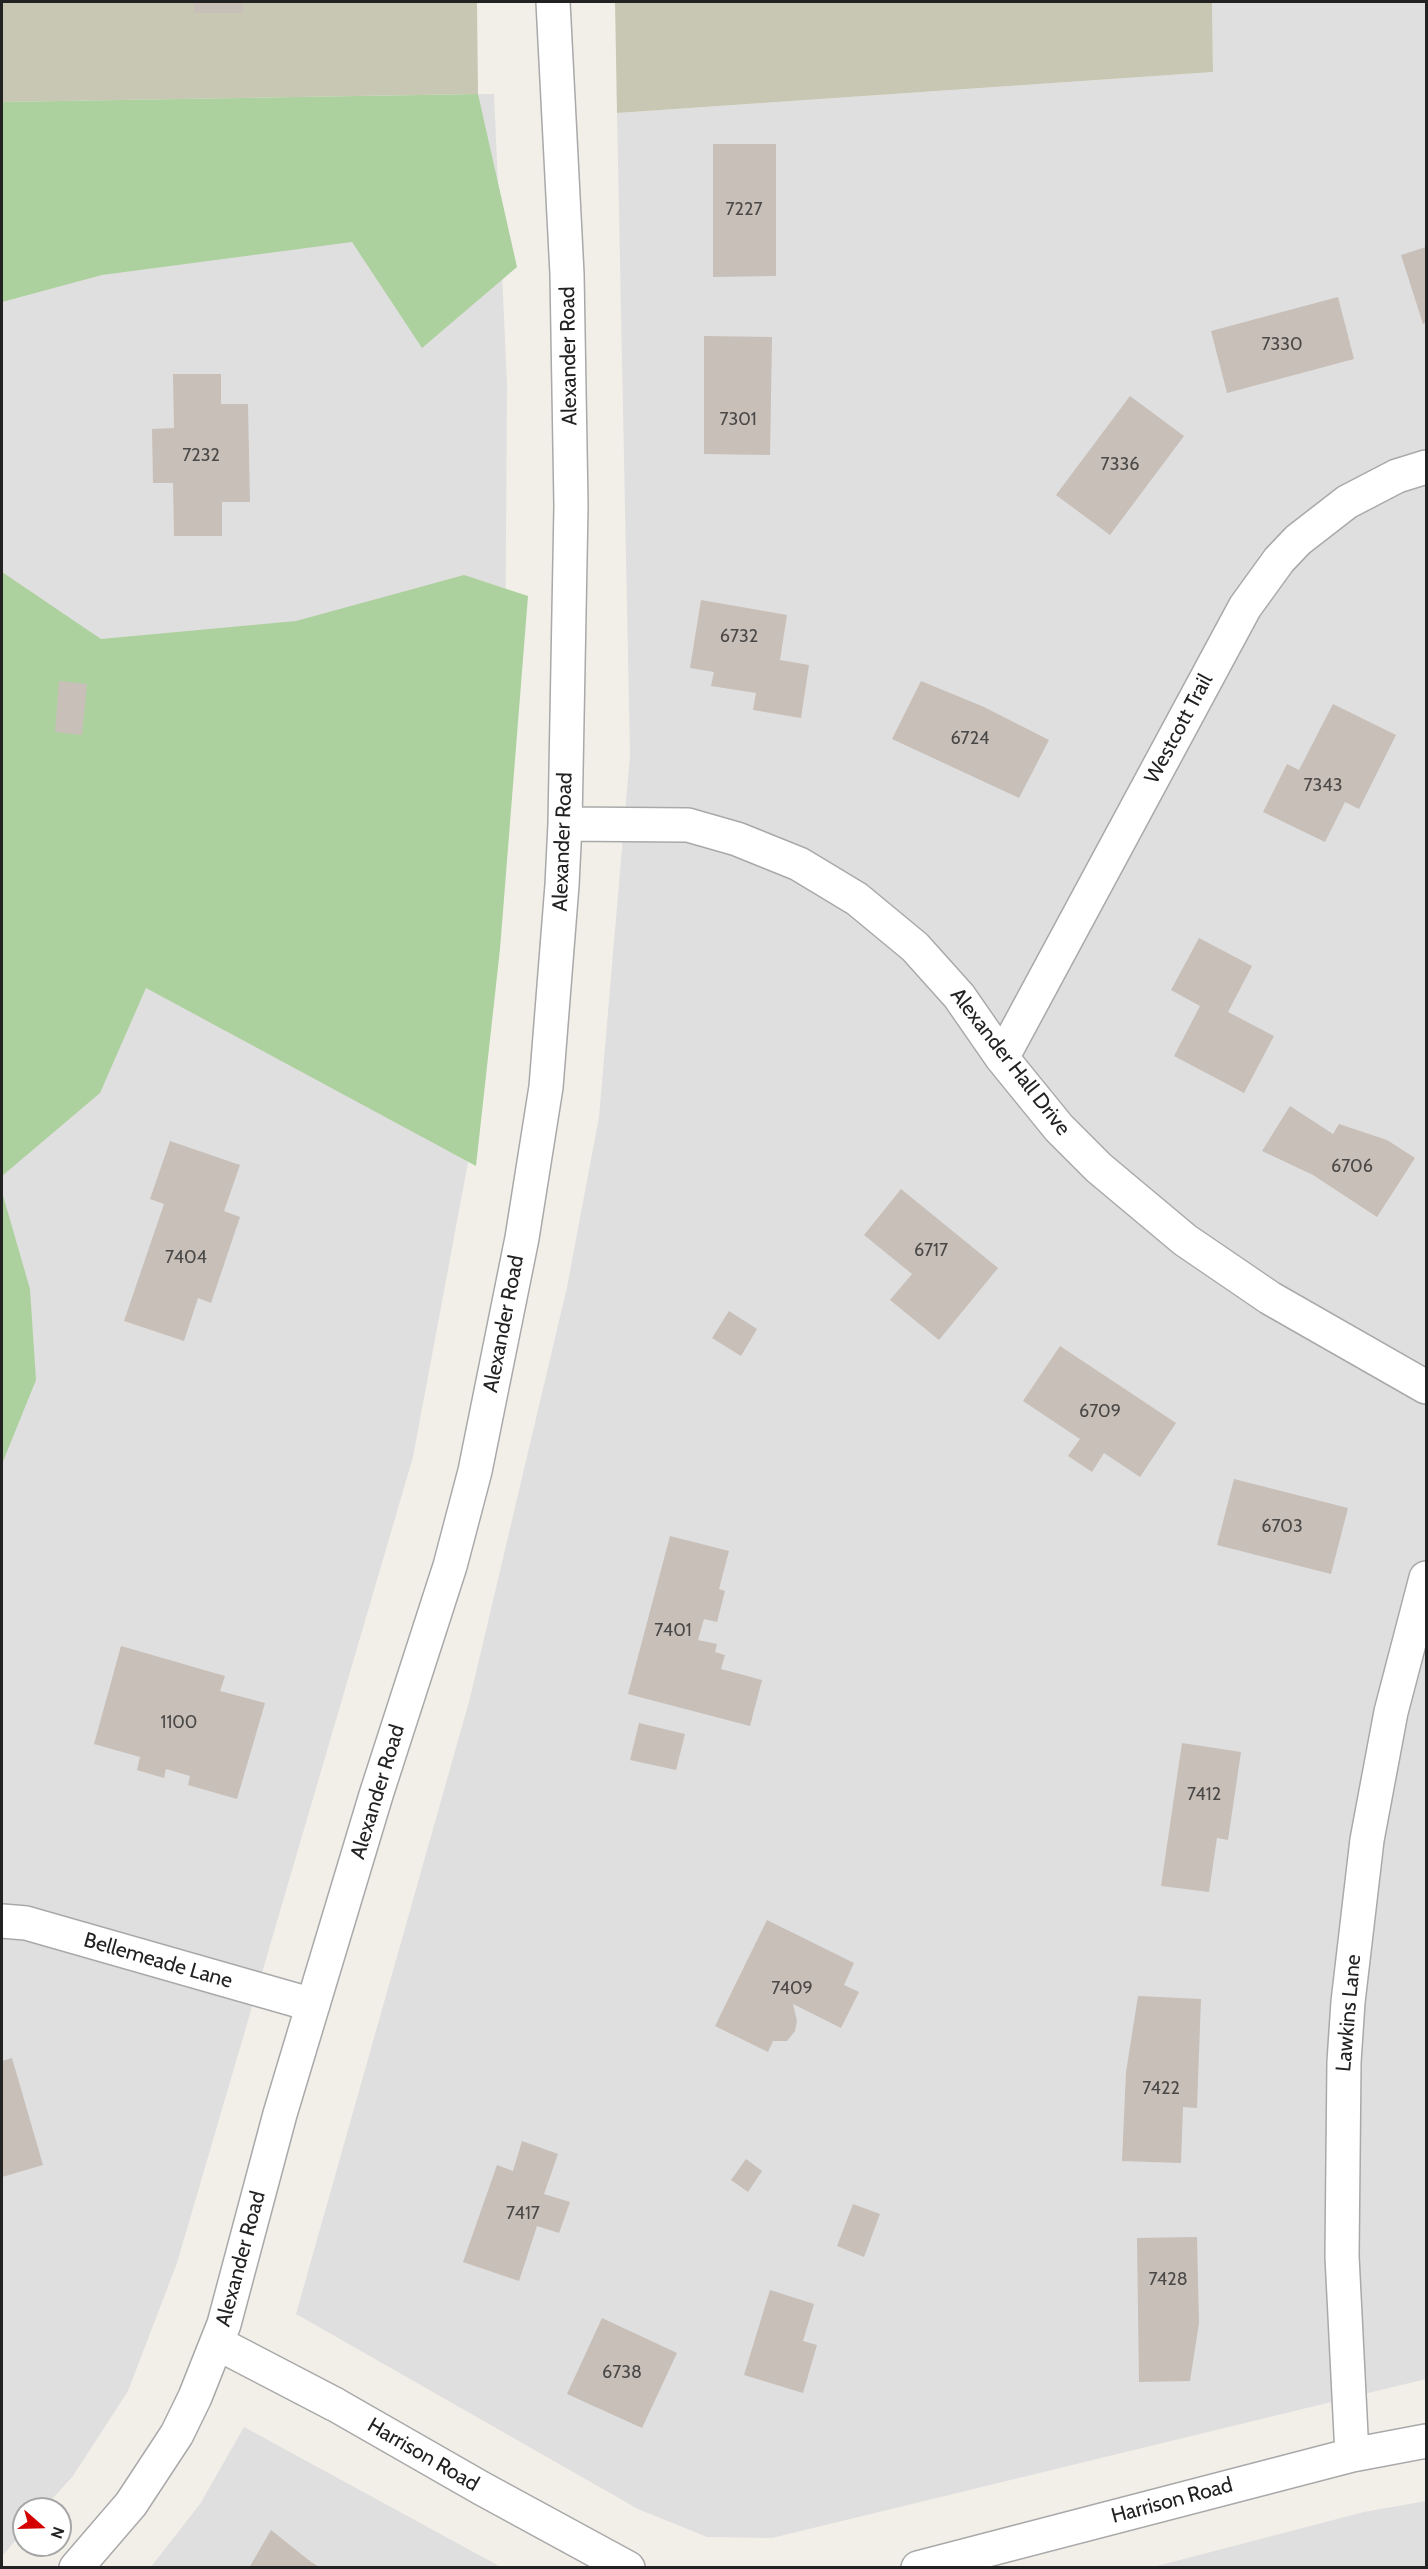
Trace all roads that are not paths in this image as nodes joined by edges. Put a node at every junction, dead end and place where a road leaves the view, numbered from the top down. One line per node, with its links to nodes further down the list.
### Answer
1 (553, 2): 3 (street, Alexander Road)
2 (1426, 467): 4 (street, Westcott Trail)
3 (565, 824): 4 (street, Alexander Hall Drive); 8 (street, Alexander Road)
4 (1002, 1058): 5 (street, Alexander Hall Drive)
5 (1426, 1387)
6 (1426, 1578): 11 (street, Lawkins Lane)
7 (2, 1921): 8 (street, Bellemeade Lane)
8 (313, 2005): 9 (street, Alexander Road)
9 (218, 2343): 12 (street, Alexander Road); 13 (street, Harrison Road)
10 (1426, 2441): 11 (street, Harrison Road)
11 (1352, 2454): 14 (street, Harrison Road)
12 (76, 2568)
13 (628, 2568)
14 (918, 2568)

